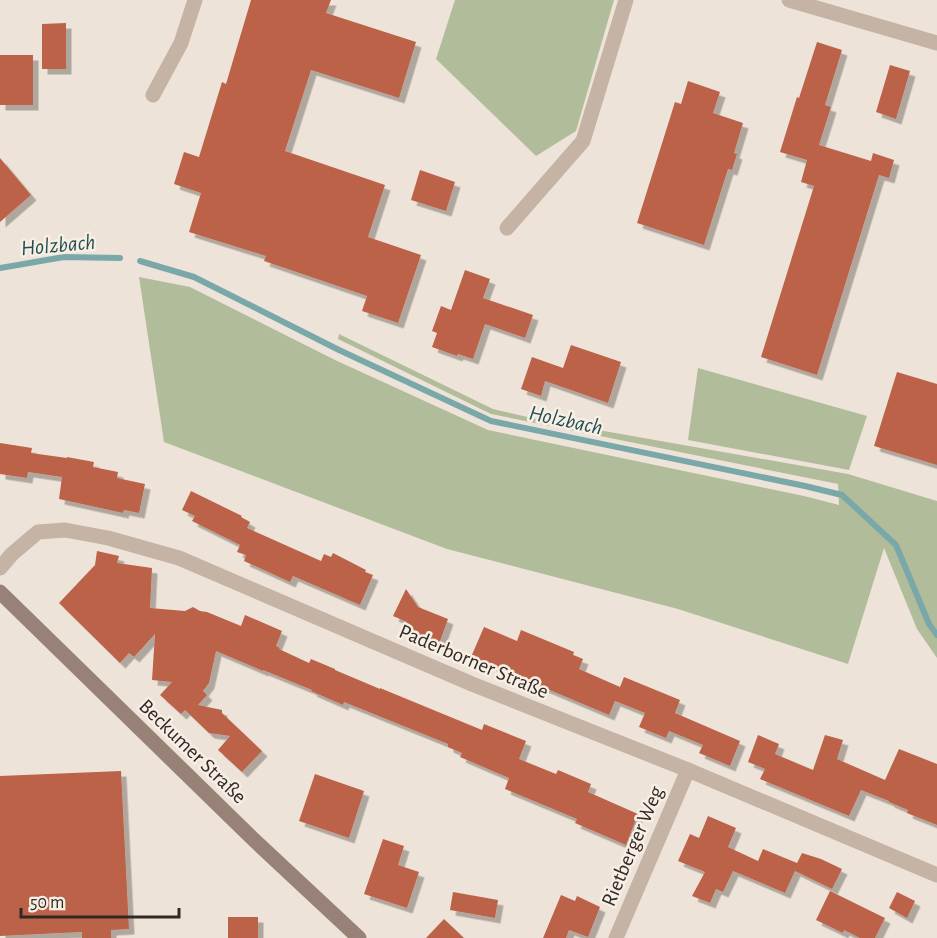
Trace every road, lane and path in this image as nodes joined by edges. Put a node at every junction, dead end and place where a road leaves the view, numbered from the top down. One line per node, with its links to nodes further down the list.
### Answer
1 (195, 0): 5 (street)
2 (626, 0): 6 (street)
3 (789, 0): 4 (street)
4 (937, 43)
5 (153, 95)
6 (507, 228)
7 (0, 568): 9 (street, Paderborner Straße)
8 (0, 592): 11 (street, Beckumer Straße)
9 (688, 770): 10 (street, Paderborner Straße); 12 (street, Rietberger Weg)
10 (937, 875)
11 (359, 938)
12 (616, 938)

